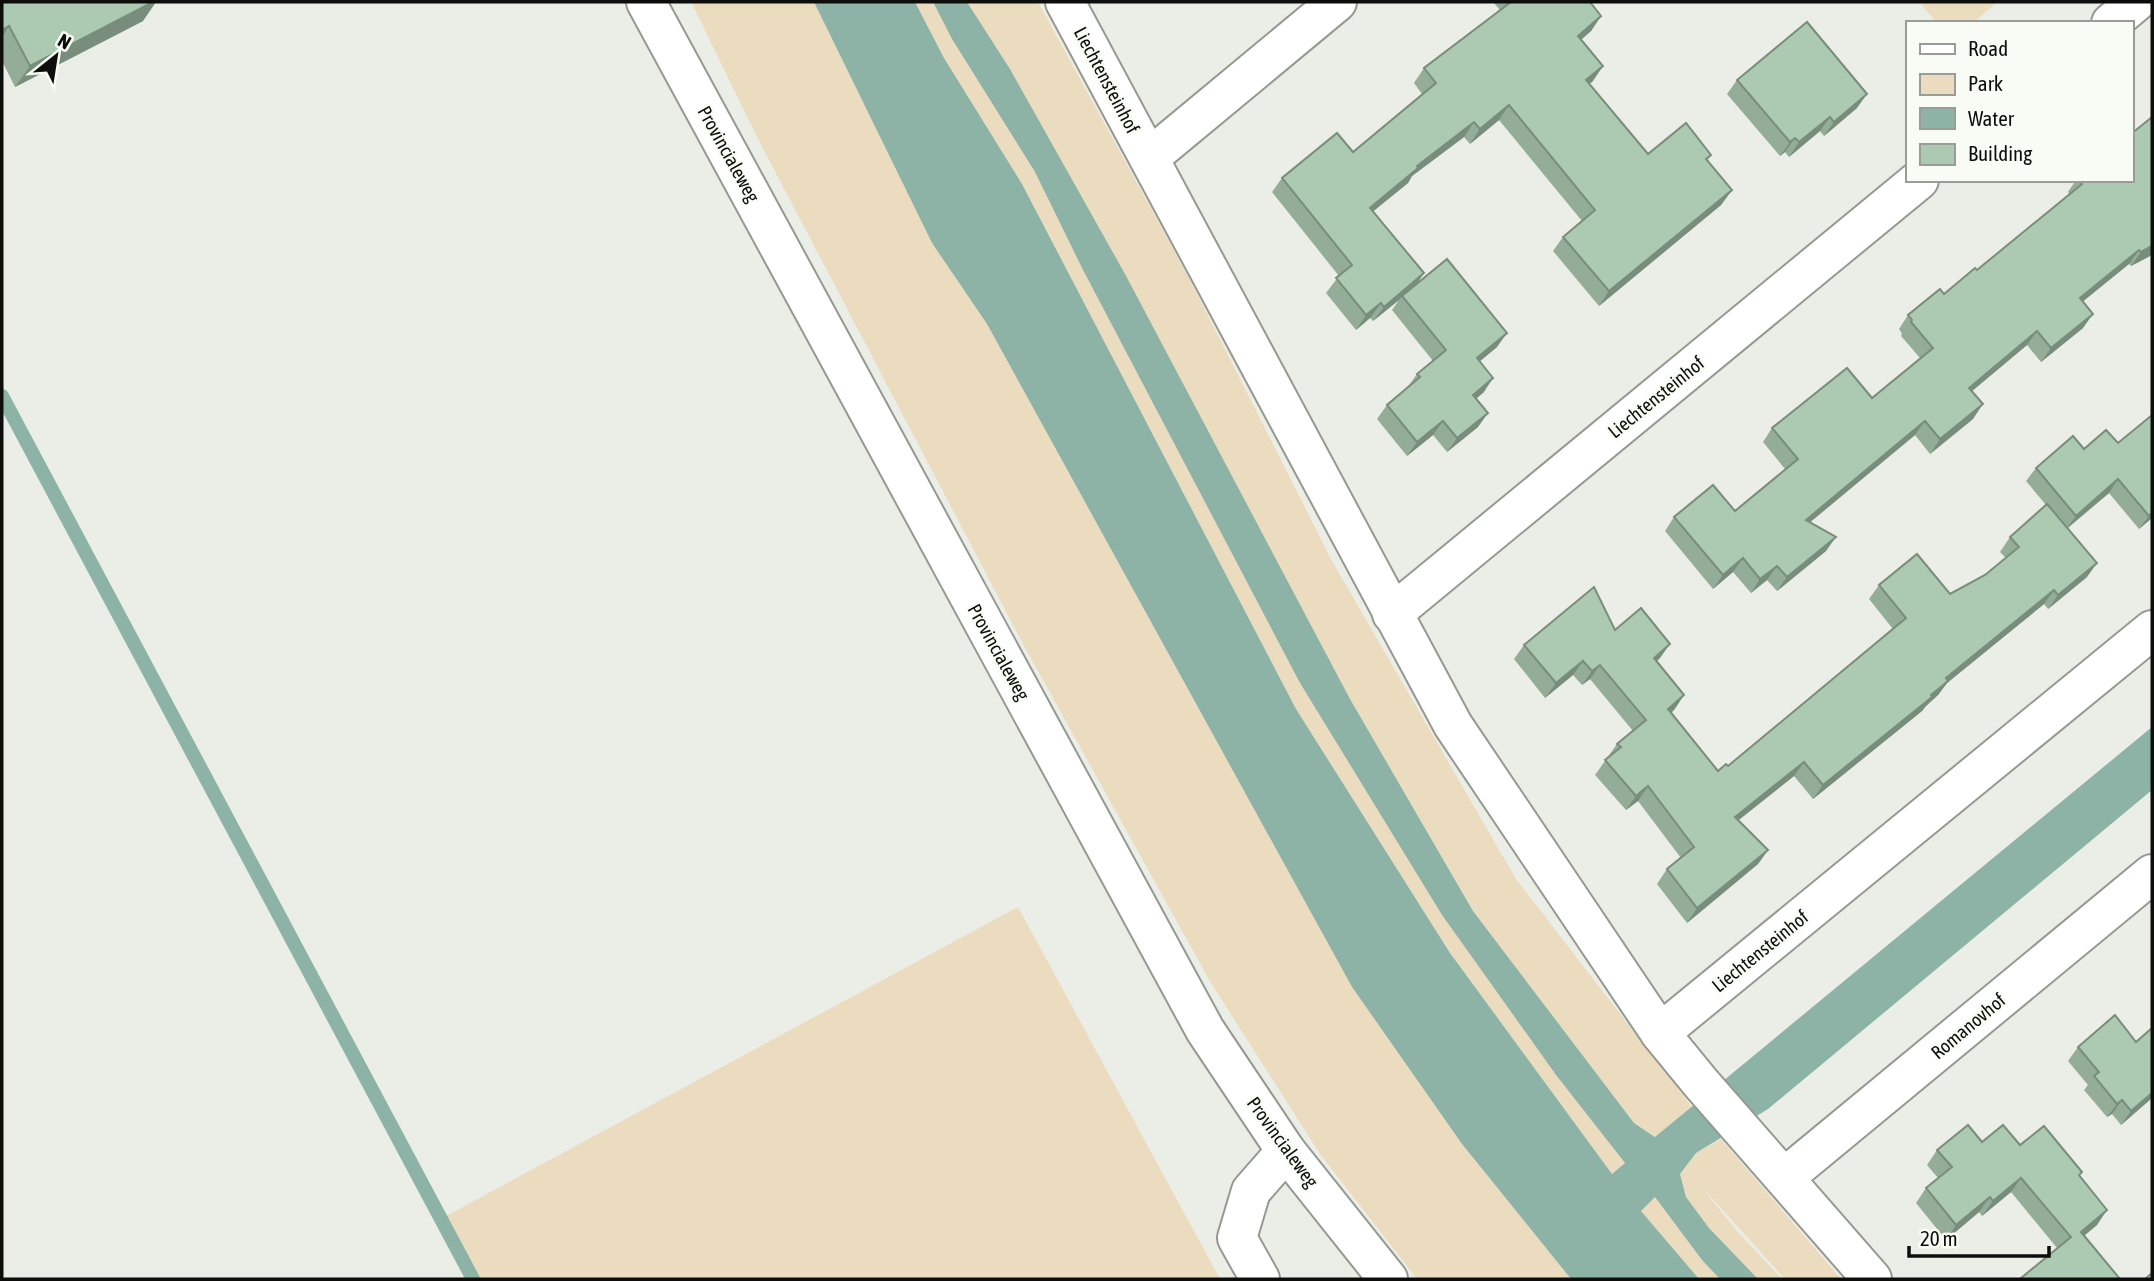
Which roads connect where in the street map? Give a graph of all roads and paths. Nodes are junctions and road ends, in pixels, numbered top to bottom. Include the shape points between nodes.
1 (646, 2) edge
2 (1065, 2) edge
3 (1337, 2) edge
4 (2136, 2) edge
5 (2113, 21) edge
6 (1149, 158) junction
7 (1917, 182) edge
8 (1392, 614) junction
9 (2152, 630) edge
10 (2152, 874) edge
11 (1660, 1033) junction
12 (1286, 1151) junction
13 (1785, 1177) junction
14 (1260, 1279) edge
15 (1388, 1279) edge
16 (1872, 1279) edge

1 - 12 street, Provincialeweg via 1205,1030
2 - 6 street, Liechtensteinhof
3 - 6 street, Liechtensteinhof
4 - 5 street
6 - 8 street, Liechtensteinhof
7 - 8 street, Liechtensteinhof
8 - 11 street, Liechtensteinhof via 1453,725
9 - 11 street, Liechtensteinhof
10 - 13 street, Romanovhof
11 - 13 street, Liechtensteinhof
12 - 14 street via 1251,1191 1237,1238
12 - 15 street, Provincialeweg
13 - 16 street

